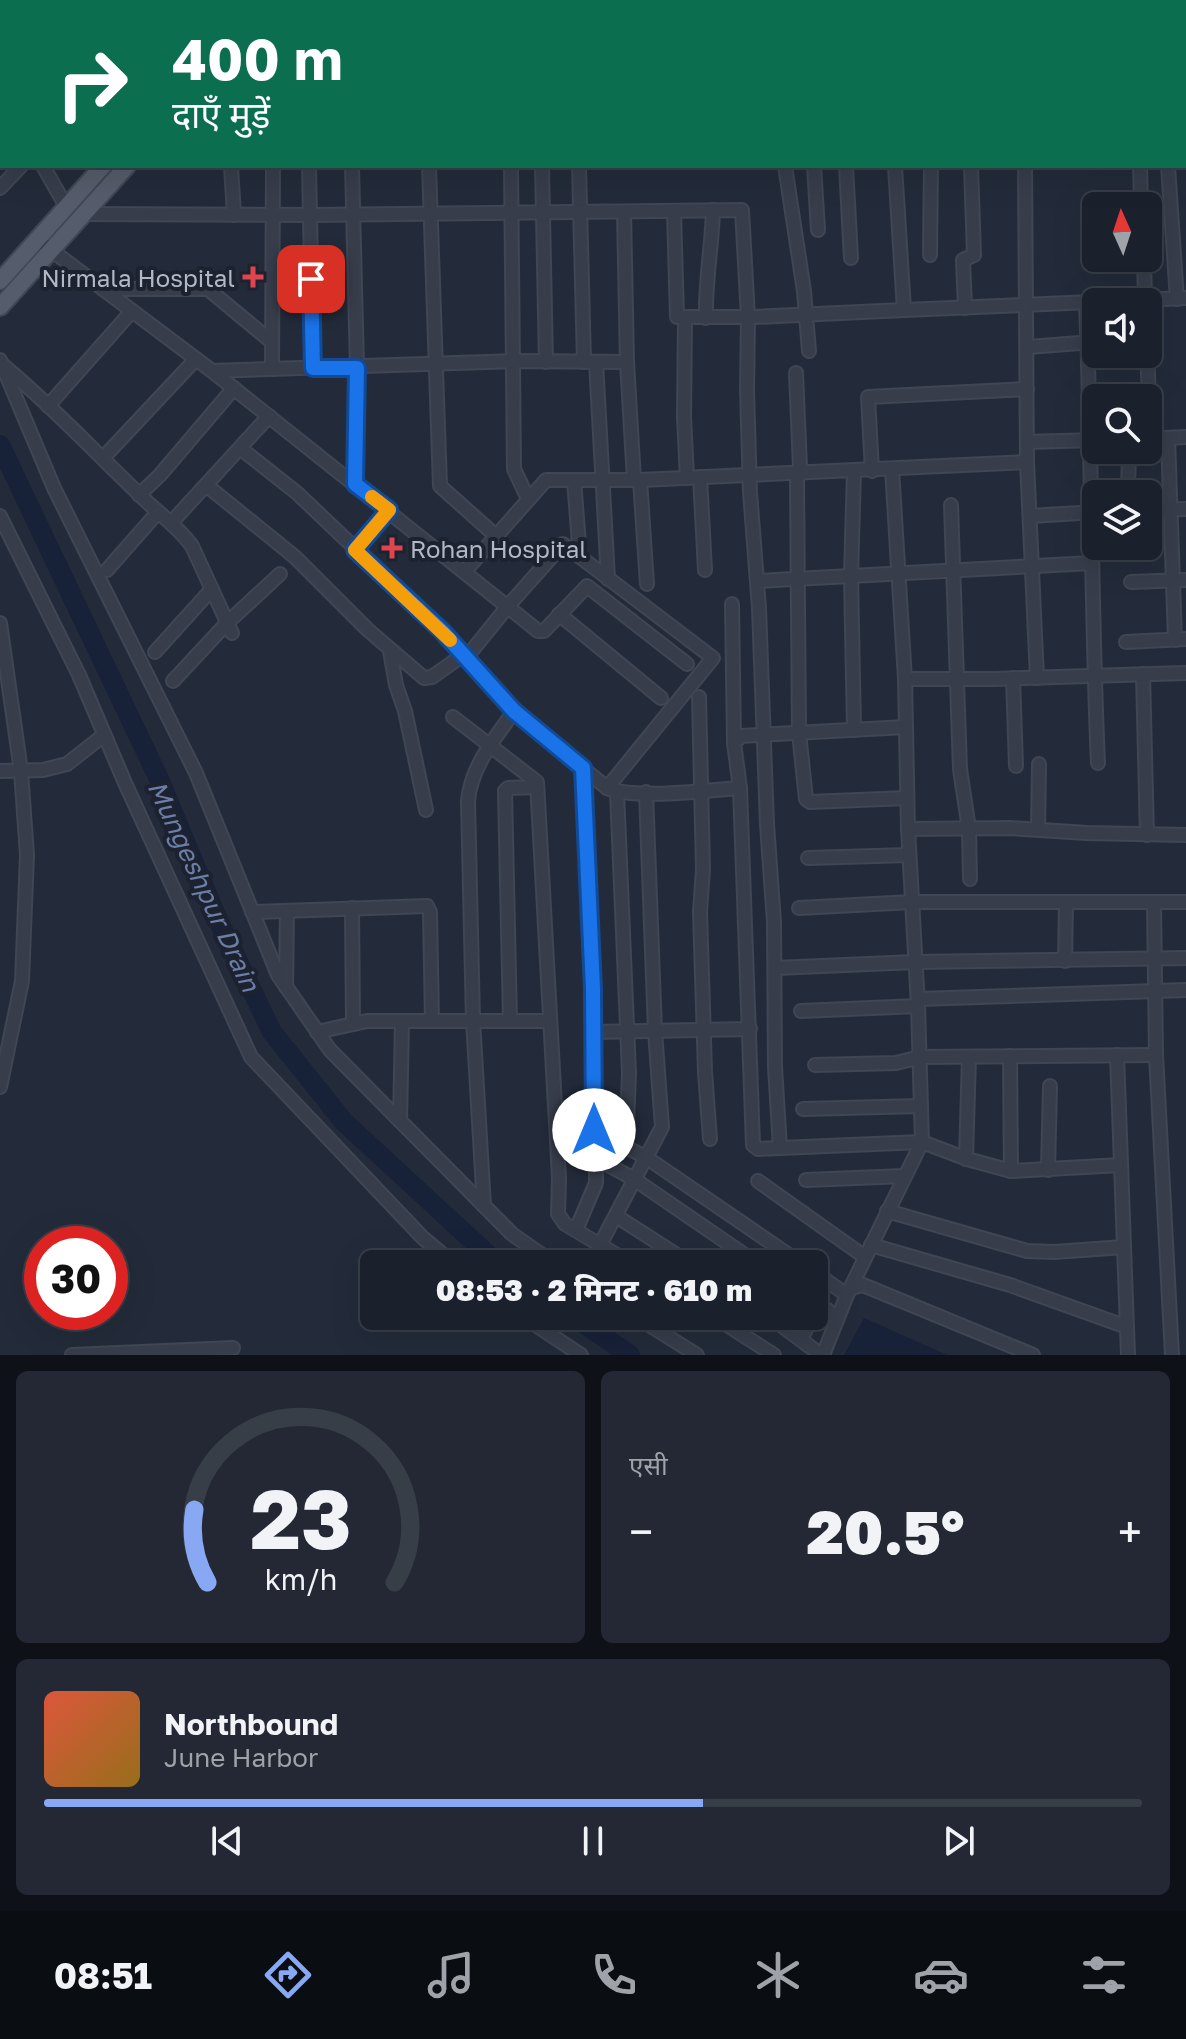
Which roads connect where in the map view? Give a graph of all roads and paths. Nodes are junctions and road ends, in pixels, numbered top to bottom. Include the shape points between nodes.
1 (19, 168) edge
2 (44, 168) edge
3 (101, 168) edge
4 (125, 168) edge
5 (231, 168) edge
6 (273, 168) edge
7 (309, 168) edge
8 (352, 168) edge
9 (429, 168) edge
10 (511, 168) edge
11 (542, 168) edge
12 (579, 168) edge
13 (785, 168) edge
14 (814, 168) edge
15 (846, 168) edge
16 (895, 168) edge
17 (931, 168) edge
18 (971, 168) edge
19 (1025, 168) edge
20 (1140, 168) edge
21 (1168, 168) edge
22 (0, 188) edge
23 (1141, 192) edge
24 (67, 208) junction
25 (713, 210) junction
26 (674, 211) junction
27 (624, 212) junction
28 (513, 213) junction
29 (543, 213) junction
30 (580, 213) junction
31 (86, 214) junction
32 (354, 214) junction
33 (429, 214) junction
34 (234, 215) junction
35 (274, 215) junction
36 (311, 215) junction
37 (818, 230) dead end
38 (45, 246) junction
39 (930, 255) dead end
40 (851, 258) dead end
41 (0, 281) edge
42 (103, 289) junction
43 (1181, 298) edge
44 (1082, 302) edge
45 (1026, 306) junction
46 (0, 307) edge
47 (965, 308) junction
48 (904, 310) junction
49 (132, 311) junction
50 (806, 315) junction
51 (748, 317) junction
52 (685, 318) junction
53 (706, 318) junction
54 (272, 342) junction
55 (1082, 343) edge
56 (1028, 347) junction
57 (809, 351) dead end
58 (196, 359) junction
59 (514, 361) junction
60 (1, 362) edge
61 (546, 362) junction
62 (590, 362) junction
63 (627, 362) junction
64 (435, 365) junction
65 (313, 368) junction
66 (357, 368) junction
67 (272, 369) junction
68 (212, 371) junction
69 (796, 373) dead end
70 (234, 388) junction
71 (1027, 389) junction
72 (48, 406) junction
73 (269, 416) junction
74 (1186, 437) edge
75 (1162, 438) edge
76 (1168, 438) junction
77 (1082, 440) edge
78 (1027, 442) junction
79 (240, 448) junction
80 (103, 458) junction
81 (1027, 462) junction
82 (892, 469) junction
83 (854, 471) junction
84 (872, 471) junction
85 (799, 474) junction
86 (751, 475) junction
87 (694, 478) junction
88 (574, 480) junction
89 (601, 480) junction
90 (637, 480) junction
91 (355, 484) junction
92 (206, 485) junction
93 (139, 495) junction
94 (528, 499) junction
95 (951, 505) dead end
96 (1162, 509) edge
97 (1170, 509) junction
98 (1186, 509) edge
99 (389, 510) junction
100 (158, 512) junction
101 (1082, 513) edge
102 (0, 516) edge
103 (1030, 516) junction
104 (171, 523) junction
105 (496, 536) junction
106 (355, 550) junction
107 (580, 557) junction
108 (1092, 560) edge
109 (1092, 563) junction
110 (1032, 567) junction
111 (107, 570) dead end
112 (705, 570) dead end
113 (465, 571) junction
114 (954, 571) junction
115 (899, 573) junction
116 (280, 574) dead end
117 (851, 576) junction
118 (799, 578) junction
119 (608, 579) junction
120 (1171, 580) junction
121 (1186, 580) edge
122 (757, 581) junction
123 (1131, 582) dead end
124 (647, 584) dead end
125 (212, 589) junction
126 (732, 604) dead end
127 (508, 606) junction
128 (559, 614) junction
129 (0, 623) edge
130 (230, 628) junction
131 (1180, 639) edge
132 (1126, 642) dead end
133 (390, 651) junction
134 (155, 652) dead end
135 (465, 656) junction
136 (687, 664) dead end
137 (1186, 673) edge
138 (1143, 674) junction
139 (1094, 676) junction
140 (1013, 678) junction
141 (1037, 678) junction
142 (905, 679) junction
143 (958, 679) junction
144 (173, 681) dead end
145 (699, 697) dead end
146 (661, 698) dead end
147 (514, 711) junction
148 (453, 717) dead end
149 (906, 727) junction
150 (854, 730) junction
151 (799, 733) junction
152 (104, 735) junction
153 (765, 735) junction
154 (734, 743) junction
155 (491, 745) junction
156 (1098, 763) dead end
157 (1039, 764) dead end
158 (1016, 766) dead end
159 (583, 768) junction
160 (0, 771) edge
161 (21, 771) junction
162 (537, 787) junction
163 (740, 788) junction
164 (612, 790) junction
165 (700, 790) junction
166 (646, 792) junction
167 (907, 798) junction
168 (426, 810) dead end
169 (908, 829) junction
170 (969, 829) junction
171 (1038, 829) junction
172 (1147, 835) junction
173 (1186, 835) edge
174 (909, 855) junction
175 (808, 858) dead end
176 (970, 879) dead end
177 (912, 902) junction
178 (1154, 902) junction
179 (1186, 902) edge
180 (1066, 903) junction
181 (352, 908) junction
182 (799, 908) dead end
183 (287, 911) junction
184 (252, 912) junction
185 (1186, 958) edge
186 (1155, 959) junction
187 (1065, 961) junction
188 (916, 962) junction
189 (775, 968) junction
190 (286, 987) junction
191 (1157, 990) junction
192 (1186, 990) edge
193 (918, 1002) junction
194 (801, 1011) dead end
195 (473, 1020) junction
196 (510, 1020) junction
197 (432, 1021) junction
198 (550, 1021) junction
199 (402, 1022) junction
200 (353, 1024) junction
201 (750, 1029) junction
202 (704, 1030) junction
203 (625, 1031) junction
204 (655, 1031) junction
205 (317, 1032) junction
206 (594, 1032) junction
207 (1117, 1055) junction
208 (1156, 1055) junction
209 (1010, 1056) junction
210 (920, 1057) junction
211 (969, 1057) junction
212 (815, 1065) dead end
213 (1050, 1086) dead end
214 (0, 1087) edge
215 (921, 1106) junction
216 (803, 1109) dead end
217 (400, 1121) junction
218 (594, 1130) junction
219 (710, 1139) dead end
220 (922, 1142) junction
221 (618, 1144) junction
222 (780, 1148) junction
223 (647, 1158) junction
224 (596, 1159) junction
225 (966, 1159) junction
226 (1121, 1165) junction
227 (1048, 1170) junction
228 (1011, 1171) junction
229 (905, 1176) junction
230 (634, 1179) junction
231 (806, 1180) dead end
232 (758, 1181) dead end
233 (484, 1206) junction
234 (887, 1211) junction
235 (616, 1216) junction
236 (576, 1230) junction
237 (601, 1244) junction
238 (1124, 1247) junction
239 (437, 1250) edge
240 (535, 1250) edge
241 (598, 1250) edge
242 (610, 1250) edge
243 (669, 1250) edge
244 (738, 1250) edge
245 (782, 1250) edge
246 (868, 1251) junction
247 (828, 1280) edge
248 (849, 1291) junction
249 (828, 1314) edge
250 (837, 1318) junction
251 (1127, 1327) junction
252 (543, 1330) edge
253 (657, 1330) edge
254 (735, 1330) edge
255 (788, 1330) edge
256 (805, 1330) edge
257 (801, 1339) junction
258 (233, 1348) dead end
259 (72, 1355) edge
260 (581, 1355) edge
261 (697, 1355) edge
262 (774, 1355) edge
263 (822, 1355) edge
264 (1033, 1355) edge
265 (1128, 1355) edge
266 (1172, 1355) edge

1 - 22 street
2 - 24 street
3 - 24 main road
4 - 31 main road
5 - 34 street
6 - 35 street
7 - 36 street
8 - 32 street
9 - 33 street
10 - 28 street
11 - 29 street
12 - 30 street
13 - 50 street
14 - 37 street
15 - 40 street
16 - 48 street
17 - 39 street
18 - 47 street via 974,255 963,260
19 - 45 street
20 - 23 street
21 - 43 street
24 - 38 main road
25 - 26 street
25 - 51 street via 743,212
25 - 53 street
26 - 27 street
26 - 52 street via 676,315
27 - 30 street
27 - 63 street
28 - 29 street
28 - 33 street
28 - 59 street
29 - 30 street
29 - 61 street
30 - 62 street
31 - 34 street
31 - 38 main road
32 - 33 street
32 - 36 street
32 - 66 street
33 - 64 street
34 - 35 street
35 - 36 street
35 - 54 street
36 - 65 street
38 - 41 main road
38 - 42 street
38 - 46 main road
42 - 49 street
42 - 54 street via 208,289
44 - 45 street
45 - 47 street
45 - 56 street
47 - 48 street
48 - 50 street
49 - 58 street
49 - 72 street
50 - 51 street
50 - 57 street
51 - 53 street
51 - 86 street
52 - 53 street
52 - 87 street via 684,417
54 - 67 street
55 - 56 street
56 - 71 street
58 - 68 street
58 - 80 street
59 - 61 street
59 - 64 street
59 - 94 street via 514,469
60 - 72 street
60 - 184 street via 54,488 196,773
61 - 62 street
62 - 63 street
62 - 89 street
63 - 90 street
64 - 66 street
64 - 105 street via 440,486
65 - 66 street
65 - 67 street
66 - 91 street
67 - 68 street
68 - 70 street
69 - 85 street
70 - 73 street
70 - 93 street
71 - 78 street
71 - 84 street via 868,397
72 - 80 street
73 - 79 street
73 - 91 street
74 - 76 street
75 - 76 street
76 - 97 street
77 - 78 street
78 - 81 street
79 - 92 street
79 - 106 street via 297,493
80 - 93 street
81 - 82 street
81 - 103 street
82 - 84 street
82 - 115 street
83 - 84 street
83 - 85 street
83 - 117 street
85 - 86 street
85 - 118 street
86 - 87 street
86 - 122 street
87 - 90 street
87 - 112 street
88 - 89 street
88 - 94 street via 543,481
88 - 107 street
89 - 90 street
89 - 119 street
90 - 124 street
91 - 99 street
92 - 104 street
92 - 133 street via 295,557
93 - 100 street
94 - 105 street
95 - 114 street
96 - 97 street
97 - 98 street
97 - 120 street
99 - 106 street
99 - 113 street
100 - 104 street
100 - 111 street
101 - 103 street
102 - 152 street
103 - 110 street
104 - 125 street via 192,546
105 - 113 street
106 - 135 street
107 - 119 street
107 - 127 street via 563,544
108 - 109 street
109 - 110 street
109 - 139 street
110 - 114 street
110 - 141 street
113 - 127 street
114 - 115 street
114 - 143 street
115 - 117 street
115 - 142 street
116 - 130 street
117 - 118 street
117 - 150 street
118 - 122 street
118 - 151 street
119 - 164 street via 713,658
120 - 121 street
120 - 123 street
120 - 131 street
122 - 153 street
125 - 130 street
125 - 134 street
126 - 154 street
127 - 128 street via 541,632
127 - 135 street
128 - 136 street via 589,586
128 - 146 street
129 - 161 street
130 - 144 street
131 - 132 street
133 - 135 street via 424,678
133 - 168 street
135 - 147 street
137 - 138 street
138 - 139 street
138 - 172 street
139 - 141 street
139 - 156 street
140 - 141 street
140 - 143 street
140 - 158 street
142 - 143 street
142 - 149 street
143 - 170 street via 960,769
145 - 165 street
147 - 155 street
147 - 159 street
148 - 155 street
149 - 150 street
149 - 167 street
150 - 151 street
151 - 153 street
151 - 167 street via 807,802
152 - 161 street via 67,764
152 - 239 street via 251,1057
153 - 154 street via 741,736
153 - 189 street
154 - 163 street
155 - 162 street
155 - 195 street via 472,776 468,801
157 - 171 street
159 - 164 street
159 - 206 street
160 - 161 street
161 - 214 street via 27,855 22,981
162 - 196 street via 505,791
162 - 198 street
163 - 165 street
163 - 201 street
164 - 166 street
164 - 203 street
165 - 166 street
165 - 202 street
166 - 204 street
167 - 169 street
169 - 170 street
169 - 174 street
170 - 171 street
170 - 176 street
171 - 172 street
172 - 173 street
174 - 175 street
174 - 177 street
177 - 180 street
177 - 182 street
177 - 188 street
178 - 179 street
178 - 180 street
178 - 186 street
180 - 187 street
181 - 183 street
181 - 197 street via 429,908
181 - 200 street
183 - 184 street
183 - 190 street
184 - 190 street
185 - 186 street
186 - 187 street
186 - 191 street
187 - 188 street
188 - 189 street
188 - 193 street
189 - 222 street
190 - 205 street
191 - 192 street
191 - 193 street
191 - 208 street
193 - 194 street
193 - 210 street
195 - 196 street
195 - 197 street
195 - 233 street
196 - 198 street
197 - 199 street
198 - 236 street via 558,1214
199 - 200 street
199 - 217 street
200 - 205 street
201 - 202 street
201 - 222 street via 753,1145
202 - 204 street
202 - 219 street
203 - 204 street
203 - 206 street
203 - 221 street via 627,1125
204 - 223 street via 662,1127
205 - 217 street
206 - 218 street
207 - 208 street
207 - 209 street
207 - 226 street
208 - 266 street
209 - 211 street
209 - 228 street
210 - 211 street
210 - 212 street via 896,1063
210 - 215 street
211 - 225 street
213 - 227 street
215 - 216 street
215 - 220 street
217 - 233 street
218 - 221 street
218 - 224 street via 589,1152
220 - 222 street
220 - 225 street
220 - 229 street
221 - 223 street
223 - 230 street
223 - 245 street
224 - 230 street
224 - 236 street via 596,1183
225 - 228 street
226 - 227 street
226 - 238 street
227 - 228 street
229 - 231 street
229 - 234 street
230 - 235 street
230 - 244 street
232 - 246 street
233 - 240 street
234 - 238 street via 1027,1251
234 - 246 street
235 - 237 street
235 - 243 street
236 - 237 street
237 - 241 street
237 - 242 street
238 - 251 street
246 - 248 street
246 - 251 street via 1010,1285
247 - 248 street
248 - 250 street
248 - 264 street via 863,1285
249 - 250 street
250 - 263 street
251 - 265 street
252 - 260 street
253 - 261 street
254 - 262 street
255 - 257 street
256 - 257 street
257 - 263 street
258 - 259 street

